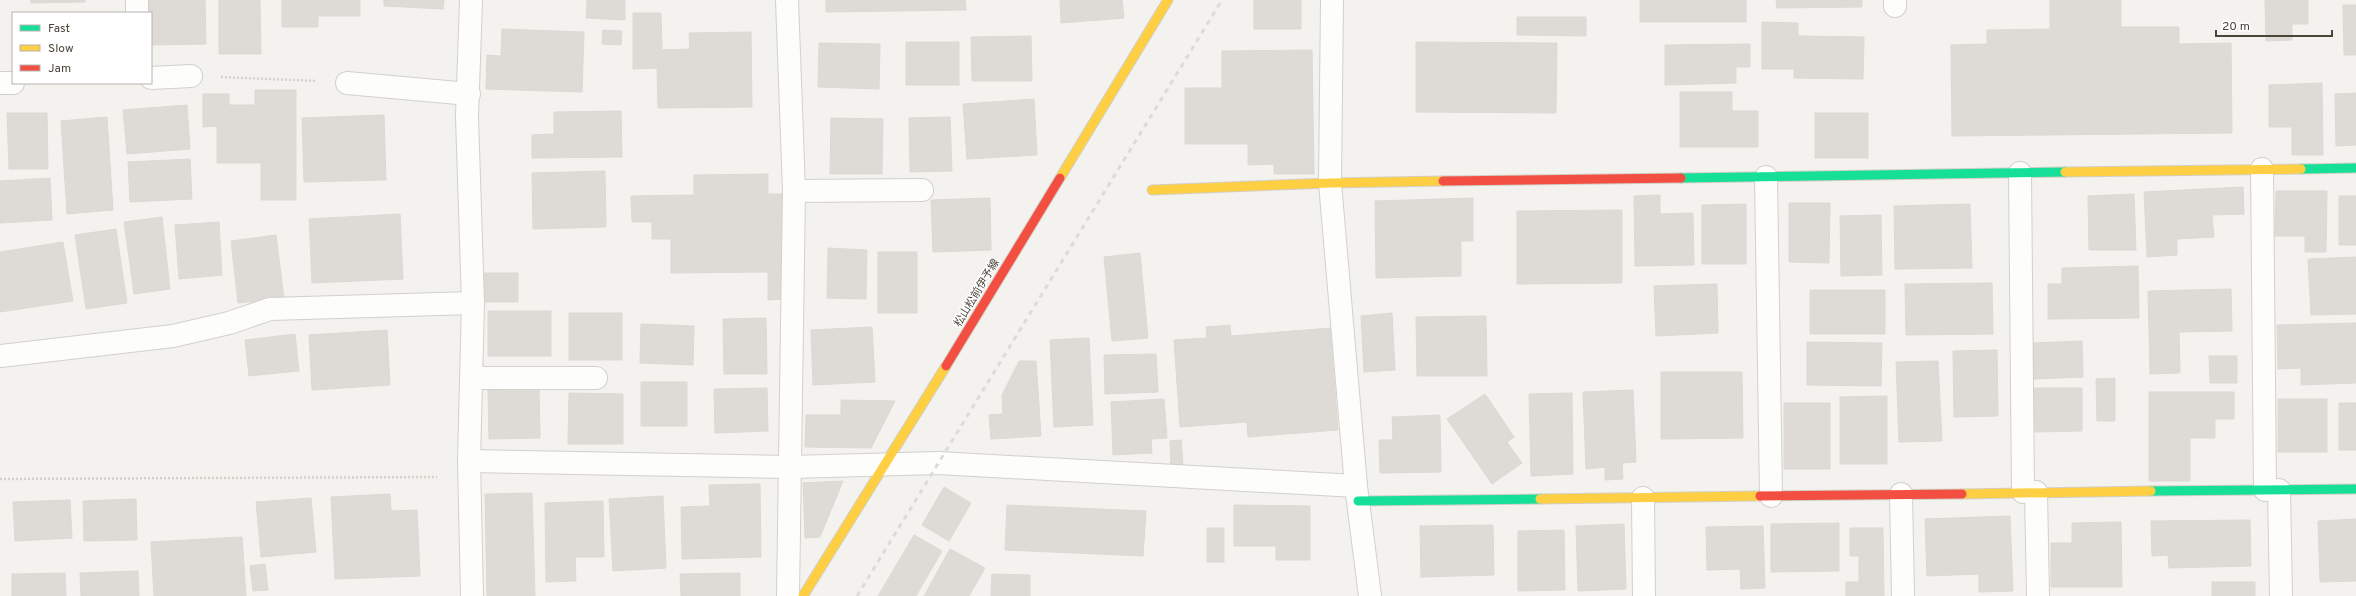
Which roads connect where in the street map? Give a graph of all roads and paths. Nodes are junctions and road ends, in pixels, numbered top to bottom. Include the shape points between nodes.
1 (137, 0) edge
2 (471, 0) edge
3 (787, 0) edge
4 (1168, 0) edge
5 (1332, 0) edge
6 (137, 12) edge
7 (191, 76) joint
8 (152, 78) edge
9 (0, 83) edge
10 (12, 83) edge
11 (347, 83) joint
12 (469, 94) junction
13 (2356, 168) edge
14 (2262, 169) junction
15 (2020, 173) junction
16 (1766, 177) junction
17 (1330, 184) junction
18 (922, 190) dead end
19 (1152, 190) dead end
20 (794, 191) junction
21 (473, 303) junction
22 (0, 356) edge
23 (471, 378) junction
24 (596, 378) dead end
25 (887, 464) junction
26 (790, 467) junction
27 (469, 469) junction
28 (0, 479) edge
29 (2356, 489) edge
30 (2272, 490) junction
31 (2029, 492) junction
32 (1357, 494) junction
33 (1901, 494) junction
34 (1771, 496) junction
35 (1643, 498) junction
36 (472, 596) edge
37 (788, 596) edge
38 (803, 596) edge
39 (1370, 596) edge
40 (1644, 596) edge
41 (1904, 596) edge
42 (2038, 596) edge
43 (2280, 596) edge

1 - 6 street
2 - 12 street
3 - 20 street
4 - 25 street, 松山松前伊予線
5 - 17 street
7 - 8 street
7 - 11 path
9 - 10 street
11 - 12 street
12 - 21 street via 467,117
13 - 14 street
14 - 15 street
14 - 30 street
15 - 16 street
15 - 31 street
16 - 17 street
16 - 34 street
17 - 19 street
17 - 32 street
18 - 20 street
20 - 26 street
21 - 22 street via 270,309 230,324 173,336
21 - 23 street
23 - 24 street
23 - 27 street
25 - 26 street
25 - 32 street via 938,464
25 - 38 street, 松山松前伊予線
26 - 27 street
26 - 37 street
27 - 28 path
27 - 36 street
29 - 30 street
30 - 31 street
30 - 43 street
31 - 33 street
31 - 42 street
32 - 35 street
32 - 39 street
33 - 34 street
33 - 41 street
34 - 35 street
35 - 40 street

